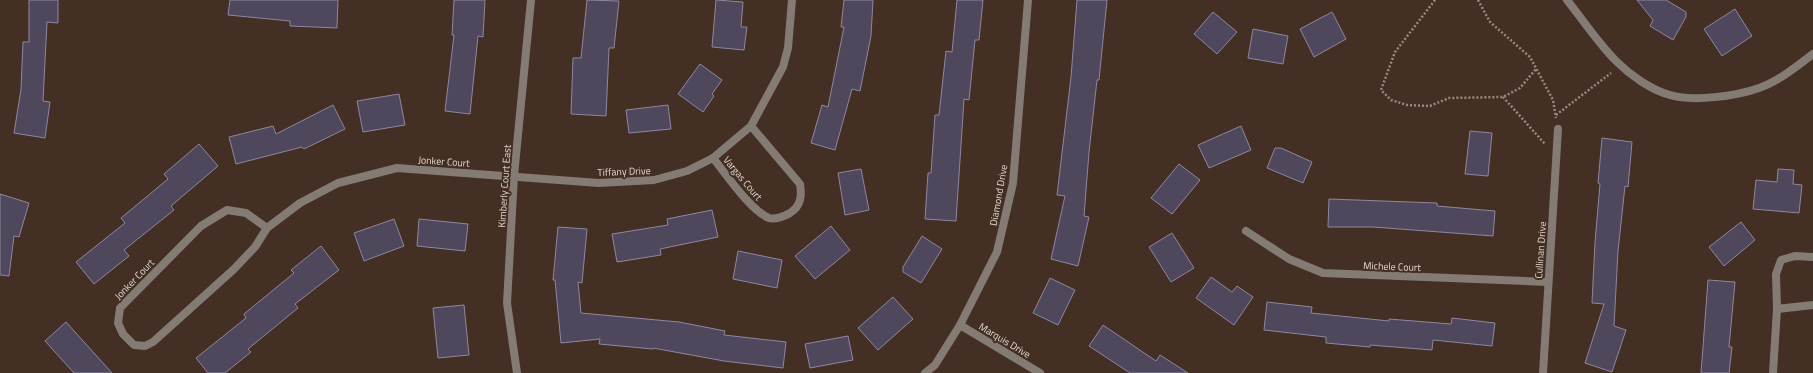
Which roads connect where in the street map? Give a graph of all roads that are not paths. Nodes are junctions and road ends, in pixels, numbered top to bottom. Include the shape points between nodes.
1 (531, 0) edge
2 (792, 0) edge
3 (1028, 0) edge
4 (1567, 0) edge
5 (1813, 54) edge
6 (751, 126) junction
7 (1558, 129) road end
8 (713, 158) junction
9 (514, 176) junction
10 (267, 228) junction
11 (1246, 230) dead end
12 (1813, 257) edge
13 (1548, 282) junction
14 (1813, 305) edge
15 (1777, 309) junction
16 (960, 325) junction
17 (517, 373) edge
18 (925, 373) edge
19 (1040, 373) edge
20 (1543, 373) edge
21 (1773, 373) edge

1 - 9 street, Kimberly Court East
2 - 6 street, Tiffany Drive via 788,48 783,67
3 - 16 street, Diamond Drive via 1013,183 997,252
4 - 5 street via 1621,65 1642,82 1670,95 1703,98 1733,95 1760,88
6 - 8 street, Tiffany Drive
6 - 8 street, Vargas Court via 800,184 802,195 796,209 784,216 771,218 757,210
7 - 13 street, Cullinan Drive
8 - 9 street, Tiffany Drive via 687,171 654,180 599,183
9 - 10 street, Jonker Court via 397,168 338,184 300,203
9 - 17 street, Kimberly Court East via 507,303
10 - 10 street, Jonker Court via 255,247 233,270 153,342 145,346 134,345 123,334 118,322 120,308 201,226 227,210 246,213
11 - 13 street, Michele Court via 1289,259 1323,273
12 - 15 street via 1795,256 1781,260 1776,274
13 - 20 street, Cullinan Drive
14 - 15 street
15 - 21 street
16 - 18 street, Diamond Drive via 935,365
16 - 19 street, Marquis Drive

